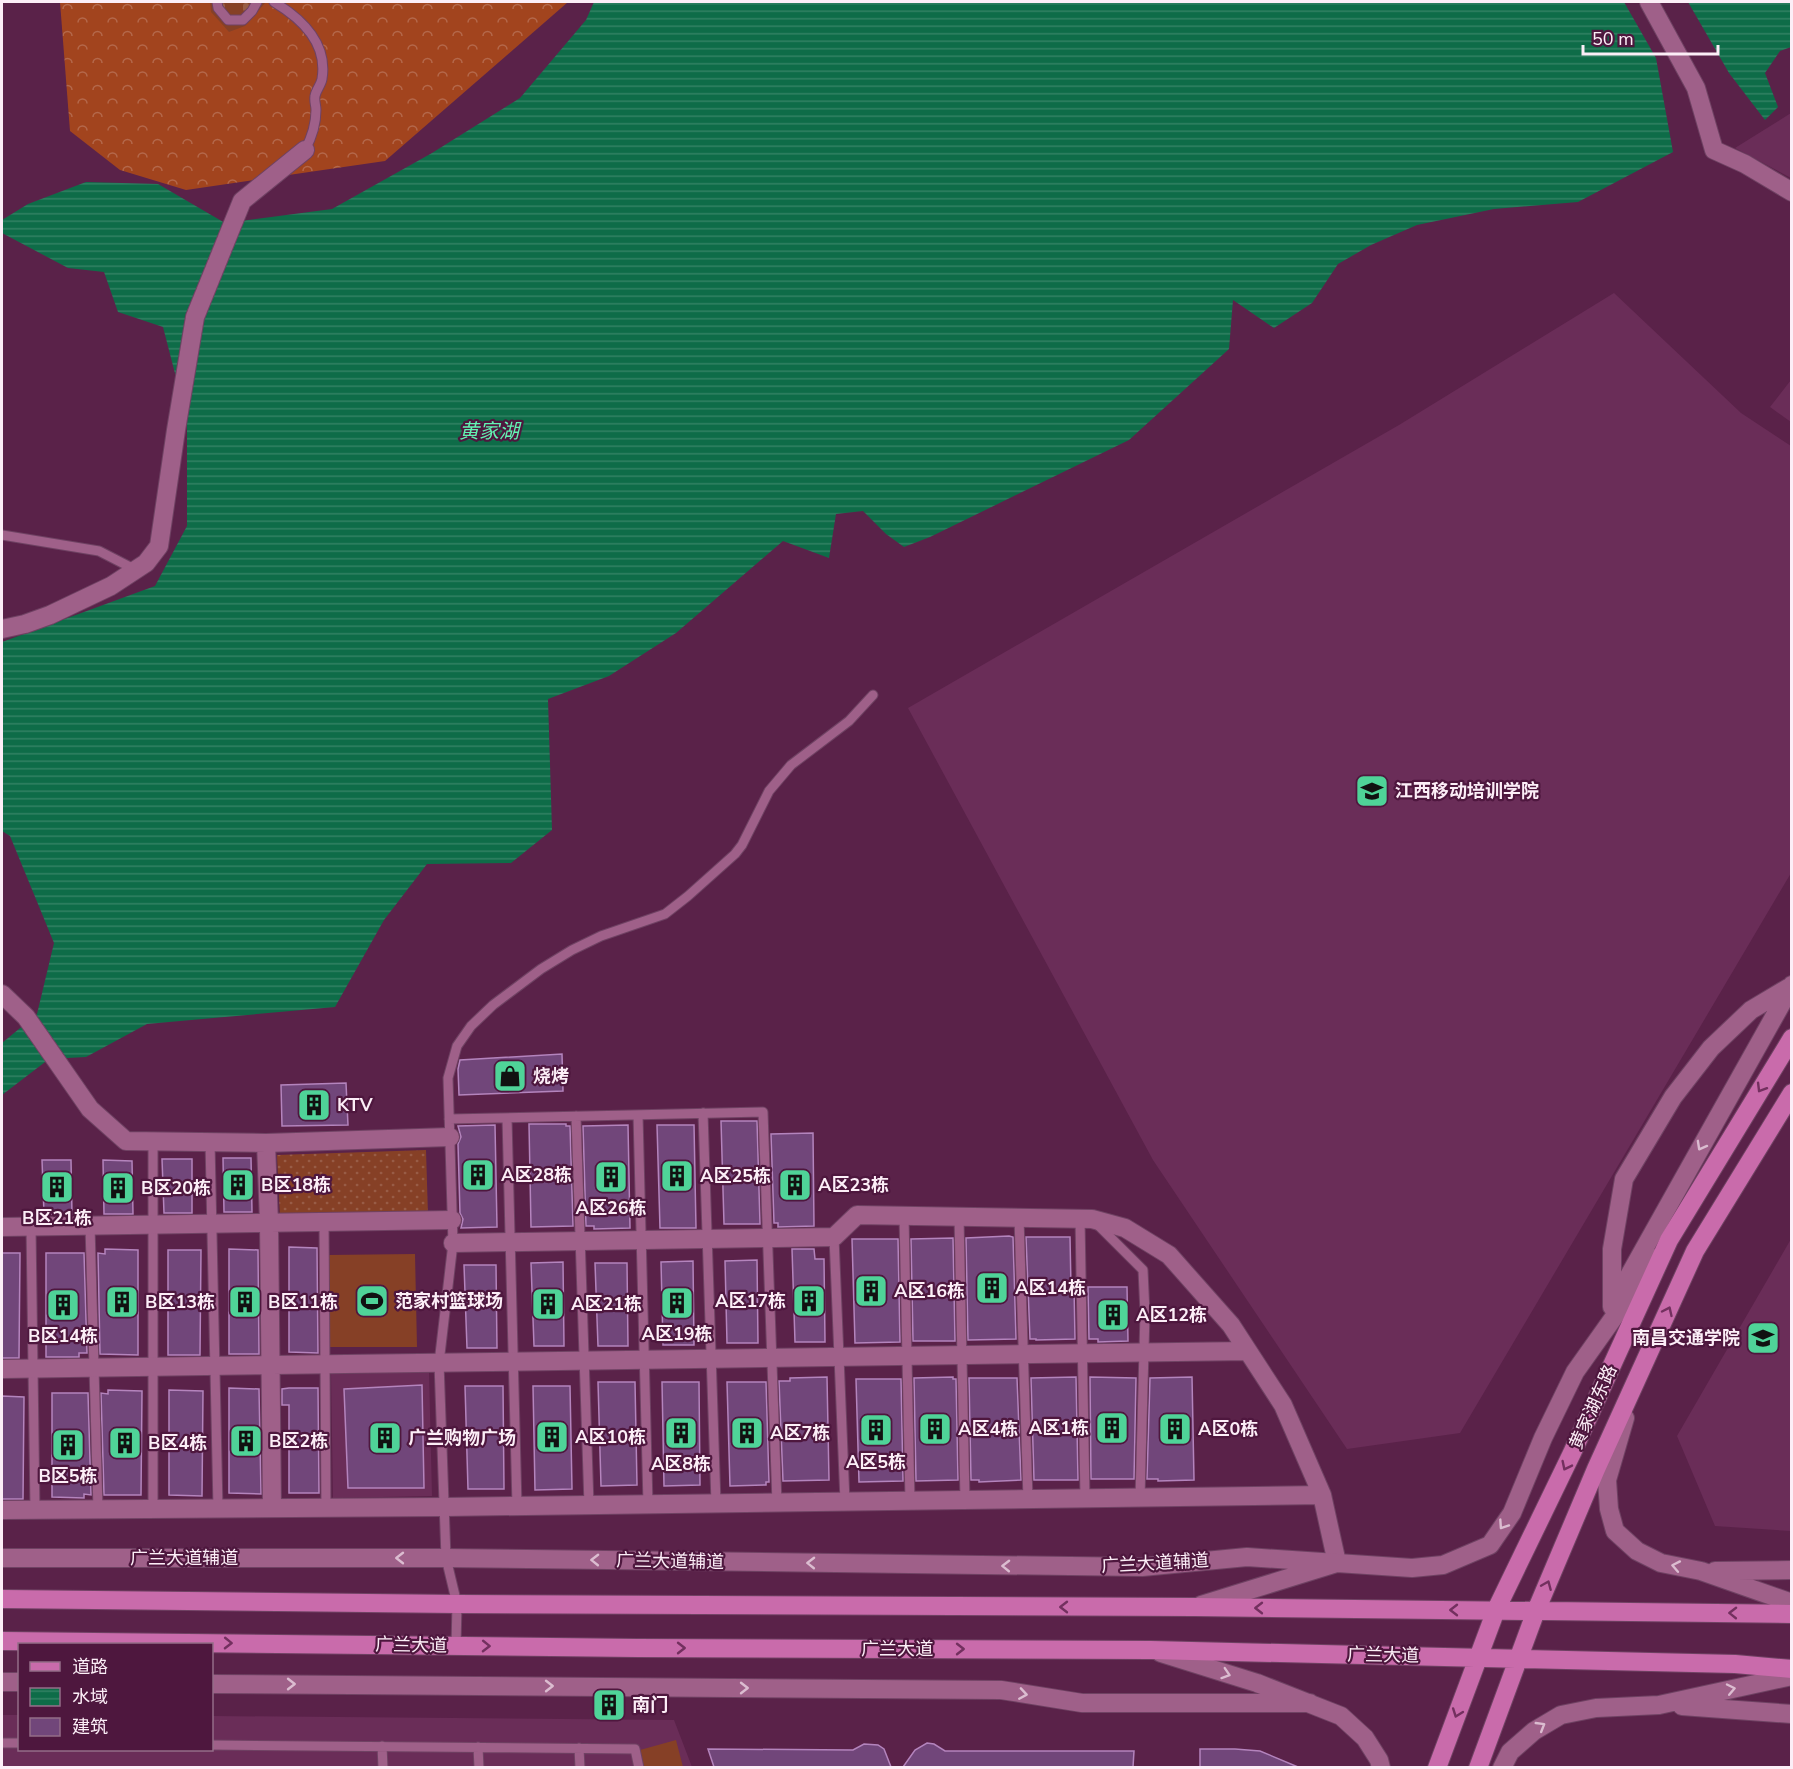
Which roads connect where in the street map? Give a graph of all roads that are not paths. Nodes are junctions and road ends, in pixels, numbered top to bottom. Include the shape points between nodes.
1 (217, 2) edge
2 (257, 2) edge
3 (274, 2) edge
4 (1649, 2) edge
5 (304, 150) joint
6 (1791, 192) edge
7 (2, 536) edge
8 (135, 570) junction
9 (2, 629) edge
10 (873, 695) dead end
11 (1791, 986) edge
12 (2, 994) edge
13 (1791, 1038) edge
14 (1791, 1093) edge
15 (703, 1113) junction
16 (638, 1115) junction
17 (576, 1116) junction
18 (507, 1118) junction
19 (450, 1128) junction
20 (153, 1142) junction
21 (210, 1142) junction
22 (266, 1143) junction
23 (904, 1216) junction
24 (959, 1217) junction
25 (1019, 1218) junction
26 (1086, 1219) junction
27 (452, 1220) junction
28 (324, 1222) junction
29 (269, 1223) junction
30 (211, 1224) junction
31 (152, 1225) junction
32 (90, 1226) junction
33 (2, 1227) edge
34 (31, 1227) junction
35 (768, 1238) junction
36 (834, 1238) junction
37 (707, 1239) junction
38 (1669, 1239) junction
39 (641, 1240) junction
40 (580, 1241) junction
41 (511, 1242) junction
42 (453, 1243) junction
43 (1612, 1306) junction
44 (1248, 1351) junction
45 (1144, 1353) junction
46 (1082, 1354) junction
47 (1023, 1355) junction
48 (908, 1356) junction
49 (962, 1356) junction
50 (772, 1358) junction
51 (839, 1358) junction
52 (711, 1359) junction
53 (644, 1360) junction
54 (584, 1361) junction
55 (514, 1362) junction
56 (439, 1364) junction
57 (325, 1365) junction
58 (214, 1366) junction
59 (271, 1366) junction
60 (153, 1367) junction
61 (33, 1368) junction
62 (93, 1368) junction
63 (2, 1369) edge
64 (1575, 1372) junction
65 (1637, 1378) junction
66 (1322, 1495) junction
67 (1085, 1498) junction
68 (1140, 1498) junction
69 (1028, 1499) junction
70 (965, 1500) junction
71 (910, 1501) junction
72 (845, 1502) junction
73 (716, 1503) junction
74 (777, 1503) junction
75 (648, 1504) junction
76 (589, 1505) junction
77 (518, 1506) junction
78 (444, 1507) junction
79 (218, 1508) junction
80 (272, 1508) junction
81 (326, 1508) junction
82 (98, 1509) junction
83 (153, 1509) junction
84 (2, 1510) edge
85 (35, 1510) junction
86 (2, 1558) edge
87 (446, 1558) junction
88 (1337, 1563) junction
89 (1791, 1570) edge
90 (1701, 1571) junction
91 (2, 1599) edge
92 (1791, 1603) edge
93 (457, 1604) junction
94 (1194, 1607) junction
95 (1496, 1610) junction
96 (1536, 1611) junction
97 (1791, 1614) edge
98 (2, 1641) edge
99 (184, 1643) edge
100 (213, 1643) edge
101 (456, 1646) junction
102 (1150, 1650) junction
103 (1478, 1658) junction
104 (1517, 1659) junction
105 (1791, 1669) edge
106 (1791, 1676) edge
107 (2, 1682) edge
108 (18, 1682) edge
109 (213, 1684) edge
110 (1310, 1703) junction
111 (1659, 1705) junction
112 (1791, 1714) edge
113 (2, 1743) edge
114 (18, 1743) edge
115 (213, 1745) edge
116 (382, 1746) junction
117 (478, 1747) junction
118 (579, 1748) junction
119 (383, 1767) edge
120 (479, 1767) edge
121 (580, 1767) edge
122 (639, 1767) edge
123 (1381, 1767) edge
124 (1437, 1767) edge
125 (1478, 1767) edge
126 (1502, 1767) edge

1 - 2 lane via 228,20 243,20
3 - 5 lane via 315,37 322,56 322,80 314,98 315,122
4 - 6 street via 1696,88 1714,150
5 - 8 street via 242,201 195,317 159,546
7 - 8 lane via 99,551
8 - 9 street via 50,615
10 - 19 lane via 849,720 791,765 769,791 742,846 688,896 665,914 572,950 471,1026 457,1046 448,1078
11 -> 43 street
11 - 43 street via 1751,1010 1712,1048 1673,1097 1624,1179 1612,1249
12 - 20 street via 26,1017 90,1109 126,1141
13 -> 38 main road, 黄家湖东路
65 -> 14 main road, 黄家湖东路 via 1695,1251
15 - 16 lane
15 - 35 lane via 763,1112
15 - 37 lane
16 - 17 lane
16 - 39 lane
17 - 18 lane
17 - 40 lane
18 - 19 lane
18 - 41 lane
19 - 22 street
19 - 27 lane
20 - 21 street
20 - 31 lane
21 - 22 street
21 - 30 lane
22 - 29 street
23 - 24 street
23 - 36 street via 857,1215
23 - 48 lane
24 - 25 street
24 - 49 lane
25 - 26 street
25 - 47 lane
26 - 44 street via 1125,1228 1168,1255
26 - 45 lane via 1143,1270
26 - 46 lane
27 - 28 street
27 - 42 lane
28 - 29 street
28 - 57 lane
29 - 30 street
29 - 59 street
30 - 31 street
30 - 58 lane
31 - 32 street
31 - 60 lane
32 - 34 street
32 - 62 lane
33 - 34 street
34 - 61 lane
35 - 36 street
35 - 37 street
35 - 50 lane
36 - 51 lane
37 - 39 street
37 - 52 lane
38 - 64 street
38 -> 95 main road, 黄家湖东路
39 - 40 street
39 - 53 lane
40 - 41 street
40 - 54 lane
41 - 42 street
41 - 55 lane
42 - 56 lane
43 - 64 street
44 - 45 street
44 - 66 street via 1283,1405
45 - 46 street
45 - 68 lane
46 - 47 street
46 - 67 lane
47 - 49 street
47 - 69 lane
48 - 49 street
48 - 51 street
48 - 71 lane
49 - 70 lane
50 - 51 street
50 - 52 street
50 - 74 lane
51 - 72 lane
52 - 53 street
52 - 73 lane
53 - 54 street
53 - 75 lane
54 - 55 street
54 - 76 lane
55 - 56 street
55 - 77 lane
56 - 57 street
56 - 78 lane
57 - 59 street
57 - 81 lane
58 - 59 street
58 - 60 street
58 - 79 lane
59 - 80 street
60 - 62 street
60 - 83 lane
61 - 62 street
61 - 63 street
61 - 85 lane
62 - 82 lane
64 -> 88 street, 广兰大道辅道 via 1512,1512 1490,1545 1443,1565 1412,1568
90 -> 65 street via 1661,1563 1637,1551 1615,1531 1607,1480
96 -> 65 main road, 黄家湖东路
66 - 68 street
66 - 88 street
67 - 68 street
67 - 69 street
69 - 70 street
70 - 71 street
71 - 72 street
72 - 74 street
73 - 74 street
73 - 75 street
75 - 76 street
76 - 77 street
77 - 78 street
78 - 81 street
78 - 87 lane
79 - 80 street
79 - 83 street
80 - 81 street
82 - 83 street
82 - 85 street
84 - 85 street
87 -> 86 street, 广兰大道辅道
88 -> 87 street, 广兰大道辅道 via 1247,1557 1142,1567
87 - 93 lane
88 - 94 street
89 - 90 street
90 - 92 street
91 - 93 main road
94 -> 93 main road
93 - 101 lane
95 -> 94 main road
95 - 96 main road
95 - 103 main road, 黄家湖东路
97 -> 96 main road
96 - 104 main road, 黄家湖东路
98 -> 99 main road, 广兰大道
100 -> 101 main road, 广兰大道
101 -> 102 main road, 广兰大道
102 - 103 main road, 广兰大道
102 -> 110 street
103 - 104 main road, 广兰大道
103 -> 124 main road, 黄家湖东路
104 - 105 main road, 广兰大道
104 - 125 main road, 黄家湖东路
111 -> 106 street
107 - 108 street
109 -> 110 street via 1001,1690 1082,1703
110 - 123 street via 1341,1716 1365,1738
111 - 112 street
126 -> 111 street via 1510,1752 1561,1714
113 - 114 lane
115 - 116 lane
116 - 117 lane
116 - 119 lane
117 - 118 lane
117 - 120 lane
118 - 121 lane
118 - 122 lane via 635,1749

